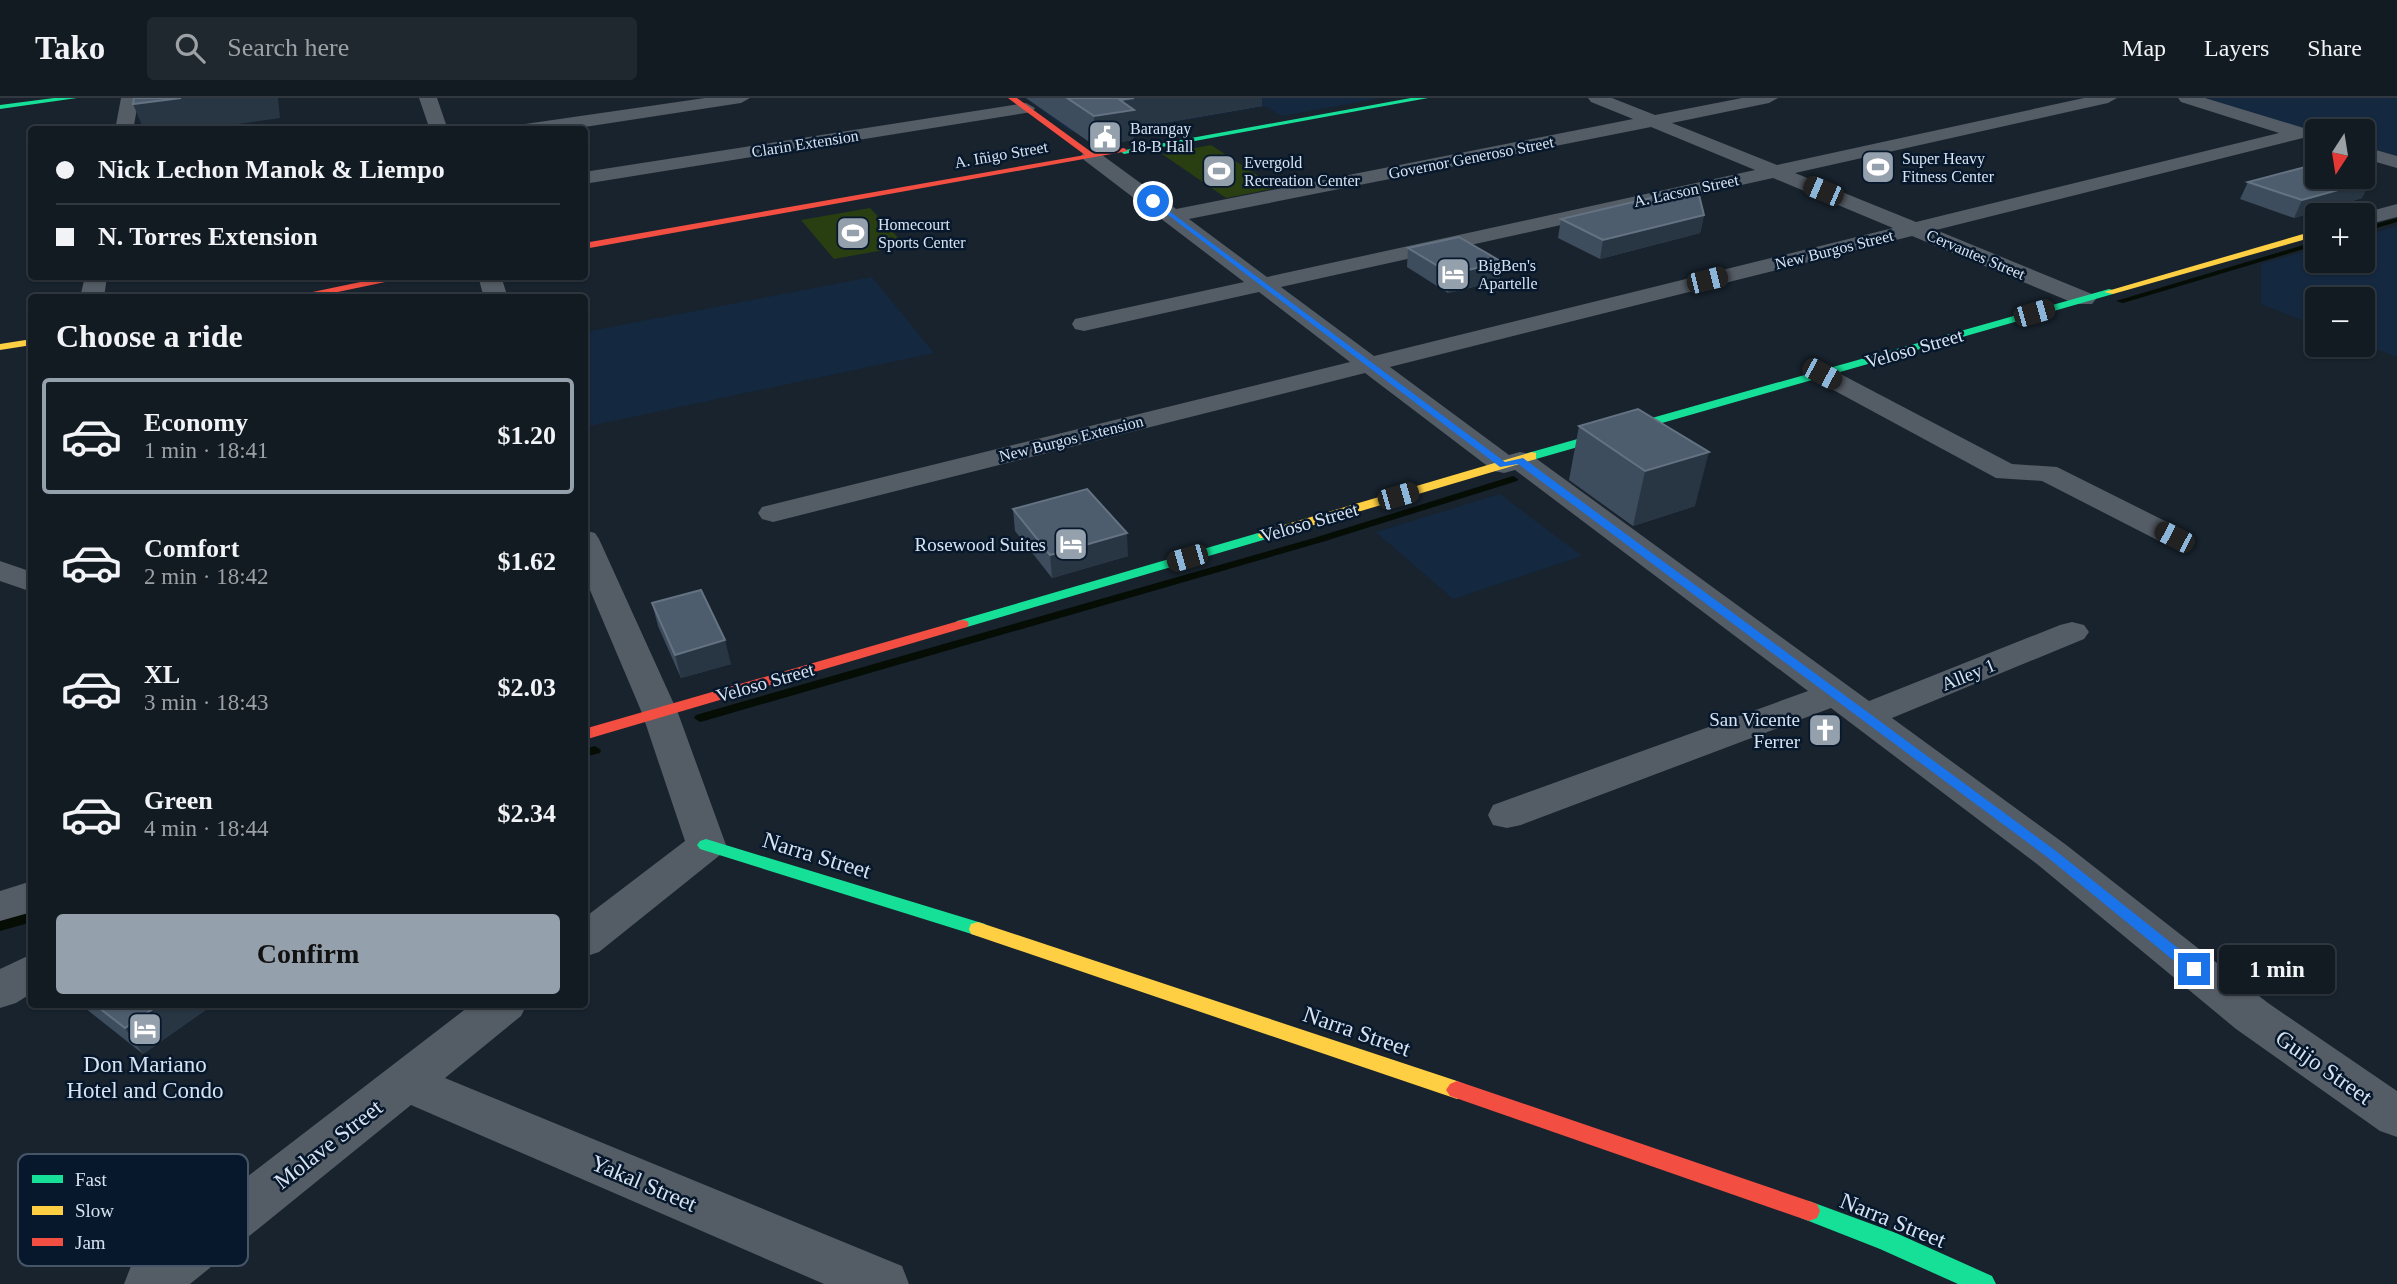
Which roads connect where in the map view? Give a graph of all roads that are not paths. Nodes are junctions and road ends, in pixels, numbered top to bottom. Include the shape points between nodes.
1 (73, 98) edge
2 (130, 98) edge
3 (428, 98) edge
4 (741, 98) edge
5 (1424, 98) edge
6 (1597, 98) edge
7 (1769, 98) edge
8 (2108, 98) edge
9 (2186, 98) edge
10 (1019, 103) edge
11 (0, 107) edge
12 (1653, 121) junction
13 (125, 126) edge
14 (438, 126) edge
15 (552, 126) edge
16 (2305, 135) edge
17 (2305, 137) edge
18 (1091, 156) junction
19 (2375, 156) edge
20 (2397, 162) edge
21 (1773, 170) junction
22 (588, 177) edge
23 (2397, 210) edge
24 (1174, 216) junction
25 (2375, 216) edge
26 (1915, 229) junction
27 (2305, 236) edge
28 (588, 245) edge
29 (387, 280) edge
30 (1264, 283) junction
31 (311, 294) edge
32 (2084, 299) junction
33 (1084, 324) dead end
34 (28, 343) edge
35 (0, 347) edge
36 (1368, 363) junction
37 (1822, 374) junction
38 (1512, 463) junction
39 (774, 513) dead end
40 (2174, 537) dead end
41 (588, 548) edge
42 (0, 570) edge
43 (28, 581) edge
44 (2072, 632) dead end
45 (1835, 694) junction
46 (660, 713) junction
47 (1863, 716) junction
48 (588, 734) edge
49 (1507, 815) dead end
50 (706, 845) junction
51 (28, 897) edge
52 (0, 906) edge
53 (588, 938) edge
54 (28, 973) edge
55 (0, 990) edge
56 (500, 1008) edge
57 (406, 1082) junction
58 (2397, 1117) edge
59 (248, 1207) edge
60 (173, 1266) edge
61 (150, 1284) edge
62 (883, 1284) edge
63 (1984, 1284) edge

1 - 11 street
2 - 13 street
3 - 14 street
4 - 15 street
5 - 18 street, A. Iñigo Street
6 - 12 street, Cervantes Street
7 - 12 street, Governor Generoso Street
8 - 21 street, A. Lacson Street
9 - 16 street
10 - 18 street
10 - 22 street, Clarin Extension
12 - 21 street, Cervantes Street
12 - 24 street, Governor Generoso Street
17 - 26 street, New Burgos Street
18 - 24 street, Guijo Street
18 - 28 street, A. Iñigo Street
19 - 20 street
21 - 26 street, Cervantes Street
21 - 30 street, A. Lacson Street
23 - 25 street
24 - 30 street, Guijo Street
26 - 32 street, Cervantes Street
26 - 36 street, New Burgos Street
27 - 32 street, Veloso Street
29 - 31 street
30 - 33 street, A. Lacson Street
30 - 36 street, Guijo Street
32 - 37 street, Veloso Street
34 - 35 street
36 - 38 street, Guijo Street
36 - 39 street, New Burgos Extension
37 - 38 street, Veloso Street
37 - 40 street via 2007,472 2047,473
38 - 45 street, Guijo Street
38 - 46 street, Veloso Street
41 - 46 street
42 - 43 street
44 - 47 street, Alley 1
45 - 47 street, Guijo Street
45 - 49 street
46 - 48 street, Veloso Street
46 - 50 street
47 - 58 street, Guijo Street via 2051,854 2252,1016
50 - 53 street
50 - 63 street, Narra Street via 1023,943 1751,1189 1888,1241
51 - 52 street
54 - 55 street
56 - 57 street, Molave Street
57 - 59 street, Molave Street
57 - 62 street, Yakal Street
60 - 61 street, Molave Street

